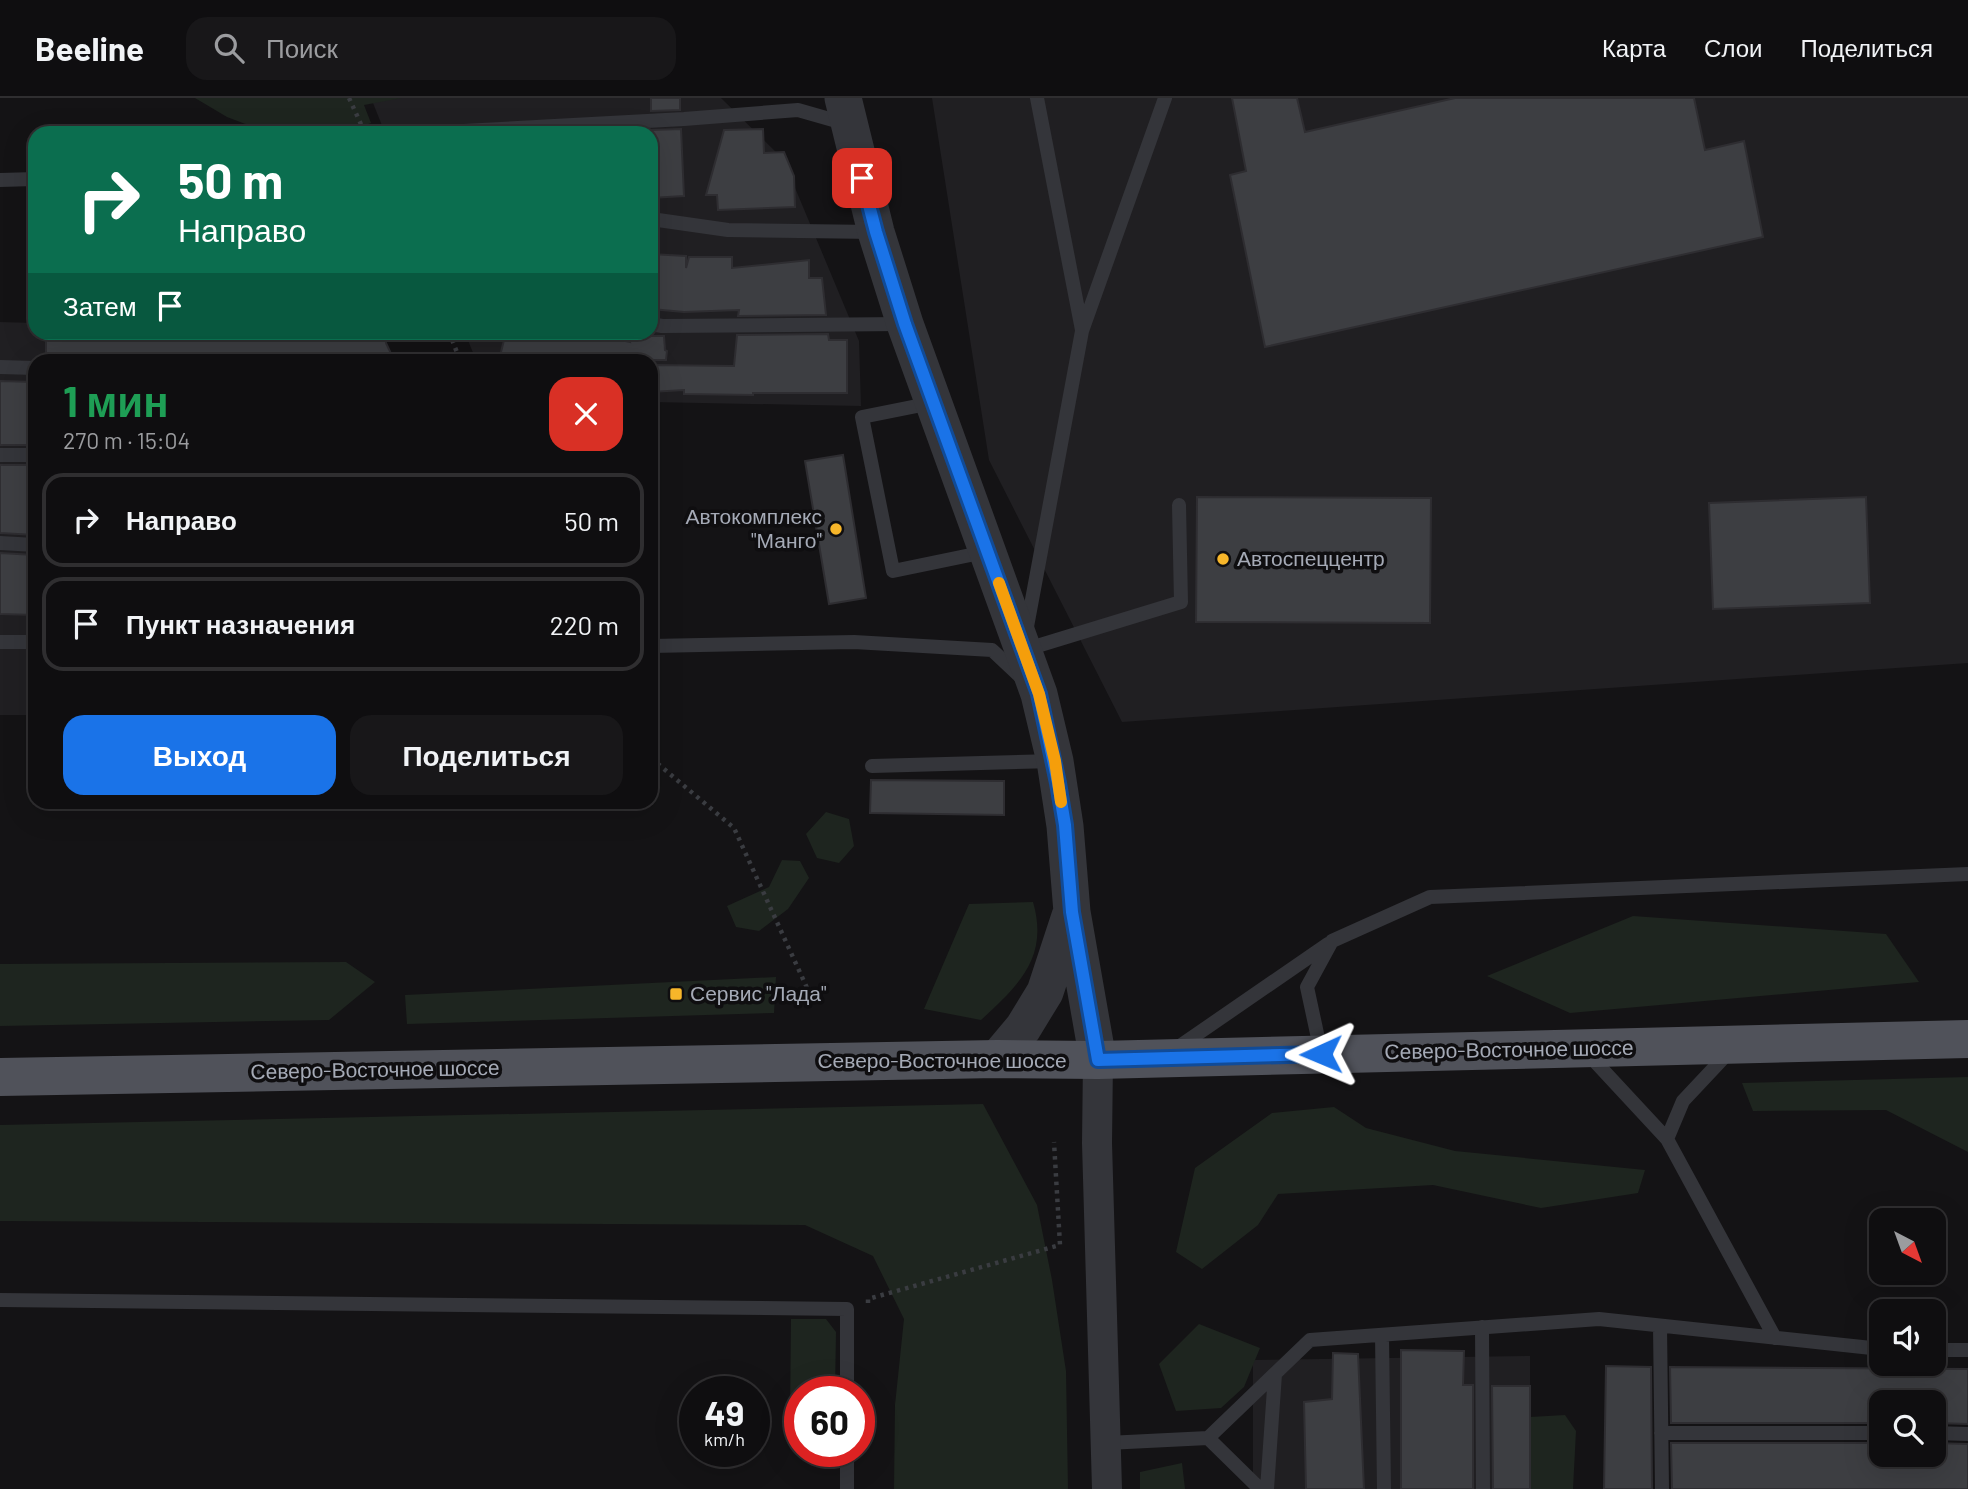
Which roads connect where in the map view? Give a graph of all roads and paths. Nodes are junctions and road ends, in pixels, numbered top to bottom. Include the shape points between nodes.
1 (349, 98) edge
2 (1037, 98) edge
3 (1165, 98) edge
4 (797, 104) edge
5 (846, 111) edge
6 (362, 126) edge
7 (555, 126) edge
8 (28, 179) edge
9 (0, 180) edge
10 (658, 220) edge
11 (876, 232) junction
12 (905, 324) junction
13 (658, 325) edge
14 (1082, 331) junction
15 (0, 367) edge
16 (28, 368) edge
17 (933, 403) junction
18 (0, 454) edge
19 (28, 455) edge
20 (1179, 505) dead end
21 (0, 544) edge
22 (28, 544) edge
23 (987, 551) junction
24 (0, 642) edge
25 (28, 642) edge
26 (658, 646) edge
27 (1023, 650) junction
28 (1039, 694) junction
29 (1055, 761) junction
30 (658, 764) edge
31 (872, 766) dead end
32 (1968, 874) edge
33 (1072, 912) junction
34 (1332, 941) junction
35 (813, 1001) dead end
36 (1968, 1039) edge
37 (1735, 1044) junction
38 (1583, 1048) junction
39 (1321, 1054) junction
40 (1164, 1057) junction
41 (997, 1059) junction
42 (1098, 1060) junction
43 (0, 1077) edge
44 (1667, 1139) junction
45 (1054, 1142) dead end
46 (0, 1300) edge
47 (867, 1312) dead end
48 (1660, 1326) junction
49 (1482, 1328) junction
50 (1382, 1335) junction
51 (1775, 1338) junction
52 (1869, 1348) edge
53 (1946, 1350) edge
54 (1968, 1350) edge
55 (1275, 1374) junction
56 (847, 1376) edge
57 (1661, 1433) junction
58 (1869, 1433) edge
59 (1946, 1433) edge
60 (1968, 1434) edge
61 (1208, 1438) junction
62 (1107, 1443) junction
63 (847, 1467) edge
64 (847, 1489) edge
65 (1107, 1489) edge
66 (1260, 1489) edge
67 (1267, 1489) edge
68 (1384, 1489) edge
69 (1483, 1489) edge
70 (1662, 1489) edge

1 - 6 path
2 - 14 lane
3 - 14 lane
4 - 5 lane
4 - 7 lane via 684,119
5 - 11 street
8 - 9 lane
10 - 11 lane via 728,230
11 - 12 street
12 - 13 lane
12 - 17 street
14 - 27 lane
15 - 16 lane
17 - 23 street
17 - 23 lane via 862,417 893,572
18 - 19 lane
20 - 27 lane via 1181,602
21 - 22 lane
23 - 27 street
24 - 25 lane
26 - 28 lane via 854,642 992,650
27 - 28 street
28 - 29 street
29 - 31 lane
29 - 33 street
30 - 35 path via 734,828
32 - 34 lane via 1430,897
33 - 41 street via 1045,992
33 - 42 street
34 - 39 lane via 1307,986
34 - 40 lane
36 - 37 main road, Северо-Восточное шоссе
37 - 38 main road, Северо-Восточное шоссе
37 - 44 lane via 1683,1101
38 - 39 main road, Северо-Восточное шоссе
38 - 44 lane
39 - 40 main road, Северо-Восточное шоссе
40 - 42 main road, Северо-Восточное шоссе
41 - 42 main road, Северо-Восточное шоссе
41 - 43 main road, Северо-Восточное шоссе
42 - 62 street
44 - 51 lane
45 - 47 path via 1060,1245 867,1299
46 - 56 lane via 847,1309
48 - 49 lane via 1599,1319
48 - 51 lane
48 - 57 lane
49 - 50 lane
49 - 69 lane
50 - 55 lane via 1310,1340
50 - 68 lane
51 - 52 lane
53 - 54 lane
55 - 61 lane
55 - 67 lane
57 - 58 lane
57 - 70 lane
59 - 60 lane
61 - 62 lane
61 - 66 lane
62 - 65 street
63 - 64 lane

